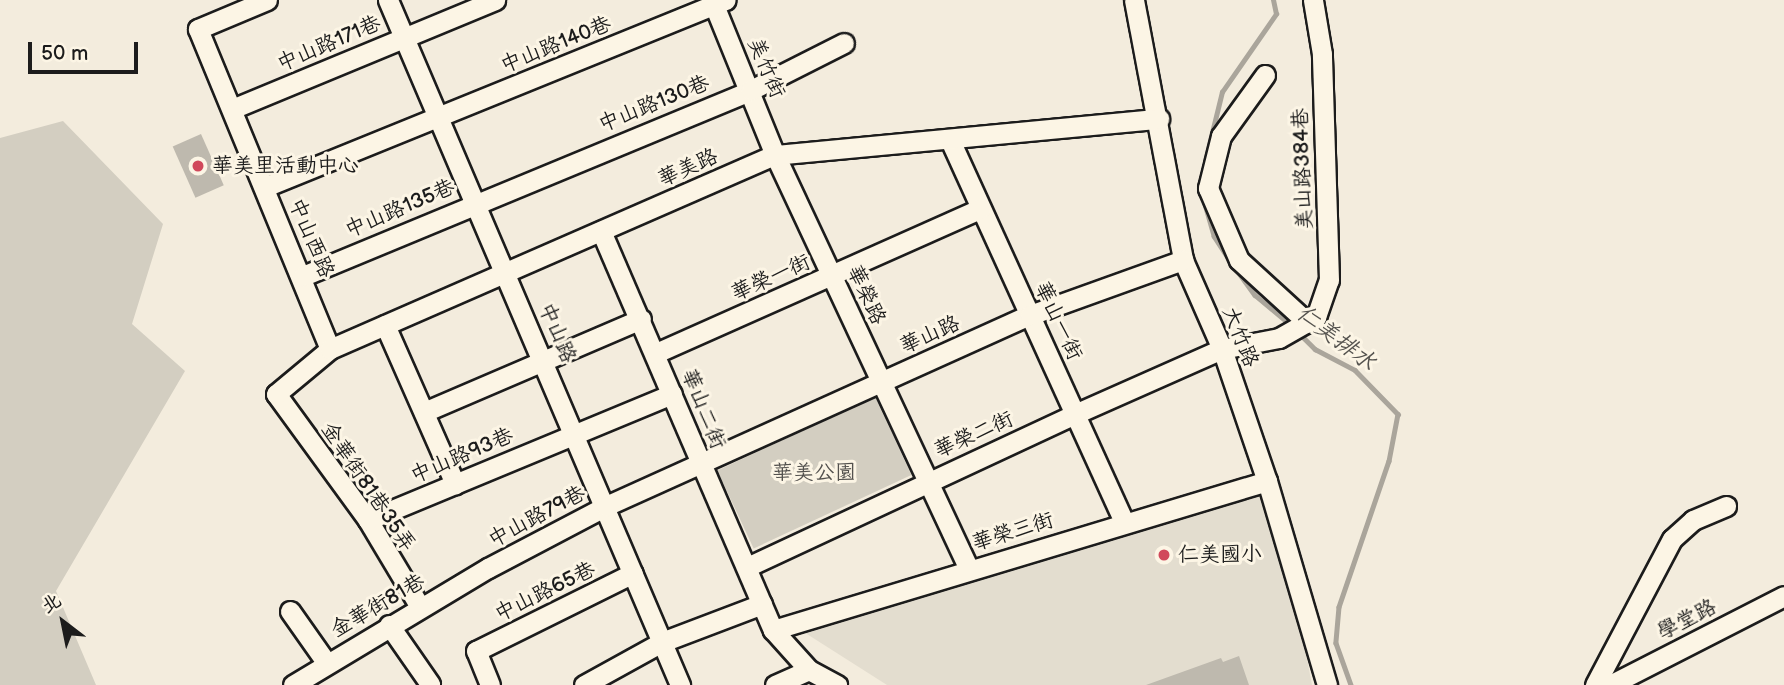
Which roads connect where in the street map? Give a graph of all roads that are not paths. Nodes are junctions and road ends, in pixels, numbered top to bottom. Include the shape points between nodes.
1 (267, 0) edge
2 (388, 0) edge
3 (495, 0) edge
4 (1134, 0) edge
5 (1313, 0) edge
6 (718, 2) edge
7 (405, 37) junction
8 (844, 43) dead end
9 (1265, 75) dead end
10 (751, 90) junction
11 (232, 109) junction
12 (442, 115) junction
13 (1158, 119) junction
14 (950, 139) junction
15 (775, 155) junction
16 (265, 187) junction
17 (477, 201) junction
18 (980, 209) junction
19 (601, 231) junction
20 (1183, 260) junction
21 (507, 272) junction
22 (832, 275) junction
23 (303, 276) junction
24 (1030, 315) junction
25 (641, 319) junction
26 (385, 325) junction
27 (1306, 326) junction
28 (330, 349) junction
29 (1222, 349) junction
30 (656, 354) junction
31 (544, 359) junction
32 (881, 382) junction
33 (276, 394) joint
34 (672, 394) junction
35 (424, 412) junction
36 (1075, 414) junction
37 (574, 433) junction
38 (702, 467) junction
39 (928, 481) junction
40 (1267, 481) junction
41 (455, 484) junction
42 (606, 506) junction
43 (1726, 506) dead end
44 (368, 520) junction
45 (1124, 522) junction
46 (747, 567) junction
47 (488, 568) joint
48 (969, 569) junction
49 (633, 573) junction
50 (1784, 596) edge
51 (762, 604) junction
52 (420, 607) junction
53 (289, 611) dead end
54 (389, 625) junction
55 (773, 630) junction
56 (662, 642) junction
57 (326, 662) junction
58 (809, 670) junction
59 (430, 684) edge
60 (293, 685) edge
61 (490, 685) edge
62 (585, 685) edge
63 (680, 685) edge
64 (775, 685) edge
65 (837, 685) edge
66 (1327, 685) edge
67 (1595, 685) edge
68 (1610, 685) edge

1 - 11 street, 中山西路 via 198,29
2 - 7 street, 中山路
3 - 7 street, 中山路171巷
4 - 13 street, 大竹路
5 - 27 street, 美山路384巷 via 1322,54 1329,281
6 - 10 street, 美竹街
6 - 12 street, 中山路140巷
7 - 11 street, 中山路171巷
7 - 12 street, 中山路
8 - 10 street, 中山路130巷
9 - 27 street via 1221,136 1208,188 1239,260
10 - 15 street, 美竹街
10 - 17 street, 中山路130巷
11 - 16 street, 中山西路
12 - 16 street, 中山路140巷
12 - 17 street, 中山路
13 - 14 street, 華美路
13 - 20 street, 大竹路
14 - 15 street, 華美路
14 - 18 street, 華山一街
15 - 19 street, 華美路
15 - 22 street, 華榮路
16 - 23 street, 中山西路
17 - 21 street, 中山路
17 - 23 street, 中山路135巷
18 - 22 street, 華榮一街
18 - 24 street, 華山一街
19 - 21 street, 華美路
19 - 25 street, 華山二街
20 - 24 street, 華山路
20 - 29 street, 大竹路
21 - 26 street, 華美路
21 - 31 street, 中山路
22 - 30 street, 華榮一街
22 - 32 street, 華榮路
23 - 28 street, 中山西路
24 - 32 street, 華山路
24 - 36 street, 華山一街
25 - 30 street, 華山二街
25 - 31 street
26 - 28 street, 華美路
26 - 35 street
27 - 29 street, 華榮二街 via 1279,338
28 - 33 street, 華美路
29 - 36 street, 華榮二街
29 - 40 street, 大竹路
30 - 34 street, 華山二街
31 - 35 street
31 - 37 street, 中山路
32 - 38 street, 華山路
32 - 39 street, 華榮路
33 - 44 street, 金華街81巷35弄
34 - 37 street, 中山路93巷
34 - 38 street, 華山二街
35 - 41 street
36 - 39 street, 華榮二街
36 - 45 street, 華山一街
37 - 41 street, 中山路93巷
37 - 42 street, 中山路
38 - 42 street, 中山路79巷
38 - 46 street, 華山二街
39 - 46 street, 華榮二街
39 - 48 street, 華榮路
40 - 45 street, 華榮三街
40 - 66 street, 大竹路
41 - 44 street, 中山路93巷
42 - 47 street, 中山路79巷
42 - 49 street, 中山路
43 - 67 street via 1693,520 1672,539
44 - 52 street, 金華街81巷35弄
45 - 48 street, 華榮三街
46 - 51 street, 華山二街
47 - 52 street, 金華街81巷
48 - 55 street, 華榮三街
49 - 56 street, 中山路
49 - 61 street, 中山路65巷 via 476,651
50 - 68 street, 學堂路
51 - 55 street, 華山二街
51 - 56 street
52 - 54 street, 金華街81巷
53 - 57 street
54 - 57 street, 金華街81巷
54 - 59 street
55 - 58 street, 華山二街
56 - 62 street
56 - 63 street, 中山路
57 - 60 street, 金華街81巷
58 - 64 street
58 - 65 street, 華山二街

